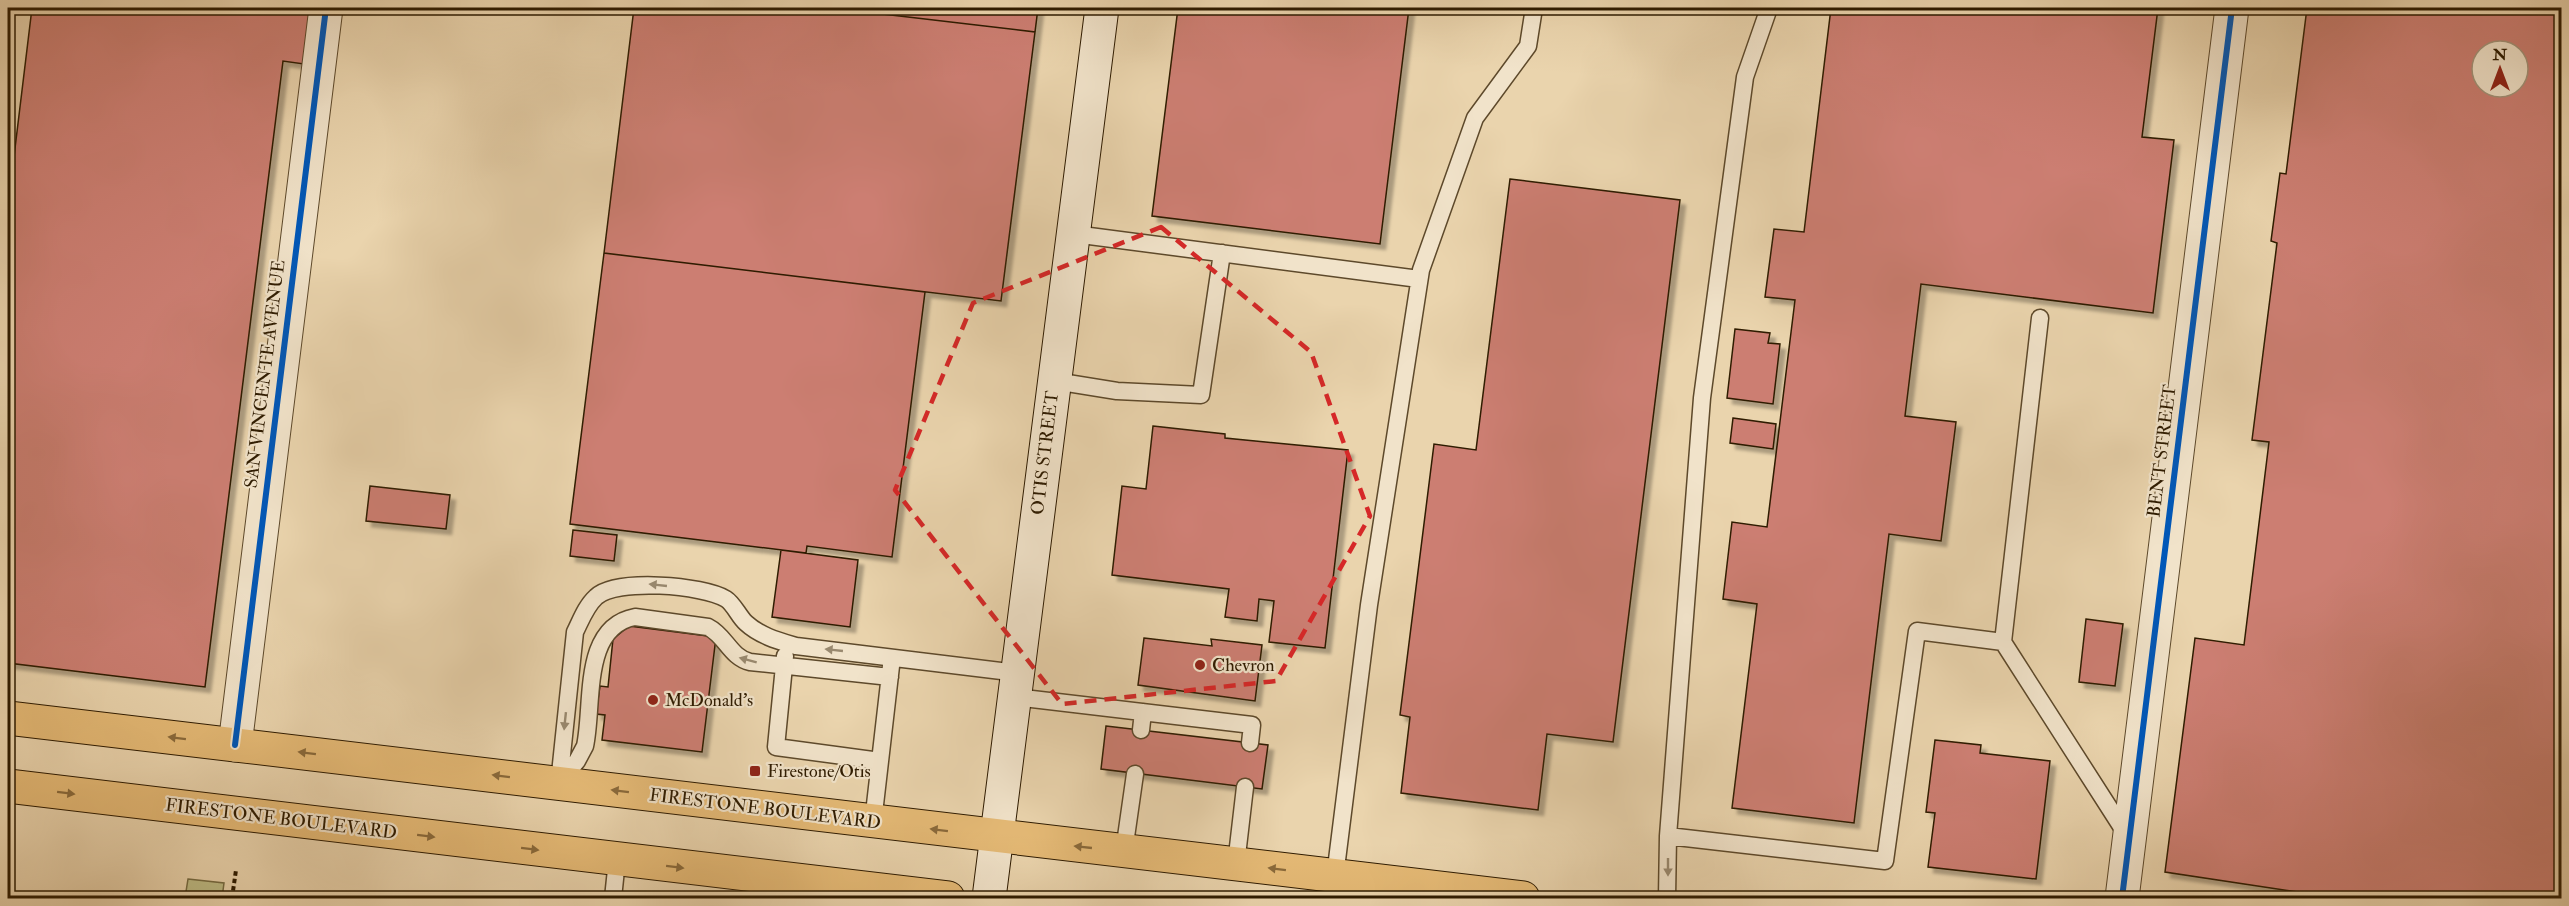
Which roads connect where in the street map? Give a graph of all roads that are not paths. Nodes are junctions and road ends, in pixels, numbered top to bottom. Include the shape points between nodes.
1 (326, 8) edge
2 (1102, 8) edge
3 (1534, 8) edge
4 (1769, 8) edge
5 (2232, 8) edge
6 (1074, 234) junction
7 (1222, 253) junction
8 (1419, 279) junction
9 (2040, 318) dead end
10 (1054, 381) junction
11 (2003, 642) junction
12 (786, 643) junction
13 (892, 656) junction
14 (785, 666) junction
15 (890, 677) junction
16 (1016, 685) junction
17 (1143, 712) junction
18 (8, 718) edge
19 (1141, 730) dead end
20 (1250, 743) dead end
21 (235, 744) junction
22 (880, 761) junction
23 (1135, 774) dead end
24 (559, 783) junction
25 (8, 786) edge
26 (1245, 787) dead end
27 (873, 822) junction
28 (1668, 836) junction
29 (997, 837) junction
30 (2129, 839) junction
31 (1124, 851) junction
32 (617, 860) junction
33 (1236, 864) junction
34 (1335, 876) junction
35 (613, 898) edge
36 (948, 898) edge
37 (988, 898) edge
38 (1523, 898) edge
39 (1667, 898) edge
40 (2122, 898) edge

1 - 21 street, SAN VINCENTE AVENUE
2 - 6 street, OTIS STREET
3 - 8 lane via 1528,46 1475,118
4 - 28 lane via 1745,77 1702,398
5 - 30 street, BENT STREET
6 - 7 lane
6 - 10 street, OTIS STREET
7 - 8 lane
7 - 10 lane via 1201,395 1117,391
8 - 34 lane via 1369,605
9 - 11 lane
10 - 16 street, OTIS STREET
11 - 28 lane via 1917,631 1885,861
11 - 30 lane
13 -> 12 lane
12 - 14 lane
12 -> 24 lane via 747,624 726,599 691,589 647,584 597,595 575,632
13 - 15 lane
13 - 16 lane
14 - 15 lane
14 - 22 lane via 776,747
14 -> 24 lane via 742,660 708,627 625,619 608,632 598,647 585,746
15 - 22 lane
16 - 17 lane
16 - 29 street, OTIS STREET
17 - 19 lane
17 - 20 lane via 1252,725
21 -> 18 main road, FIRESTONE BOULEVARD
24 -> 21 main road, FIRESTONE BOULEVARD
22 - 27 lane
23 - 31 lane
27 -> 24 main road, FIRESTONE BOULEVARD
25 -> 32 main road, FIRESTONE BOULEVARD
26 - 33 lane
29 -> 27 main road, FIRESTONE BOULEVARD
28 -> 39 lane
31 -> 29 main road, FIRESTONE BOULEVARD
29 - 37 street, OTIS STREET
30 - 40 street, BENT STREET
31 - 33 main road, FIRESTONE BOULEVARD
32 - 35 lane
32 -> 36 main road, FIRESTONE BOULEVARD
34 -> 33 main road, FIRESTONE BOULEVARD
34 - 38 main road, FIRESTONE BOULEVARD

